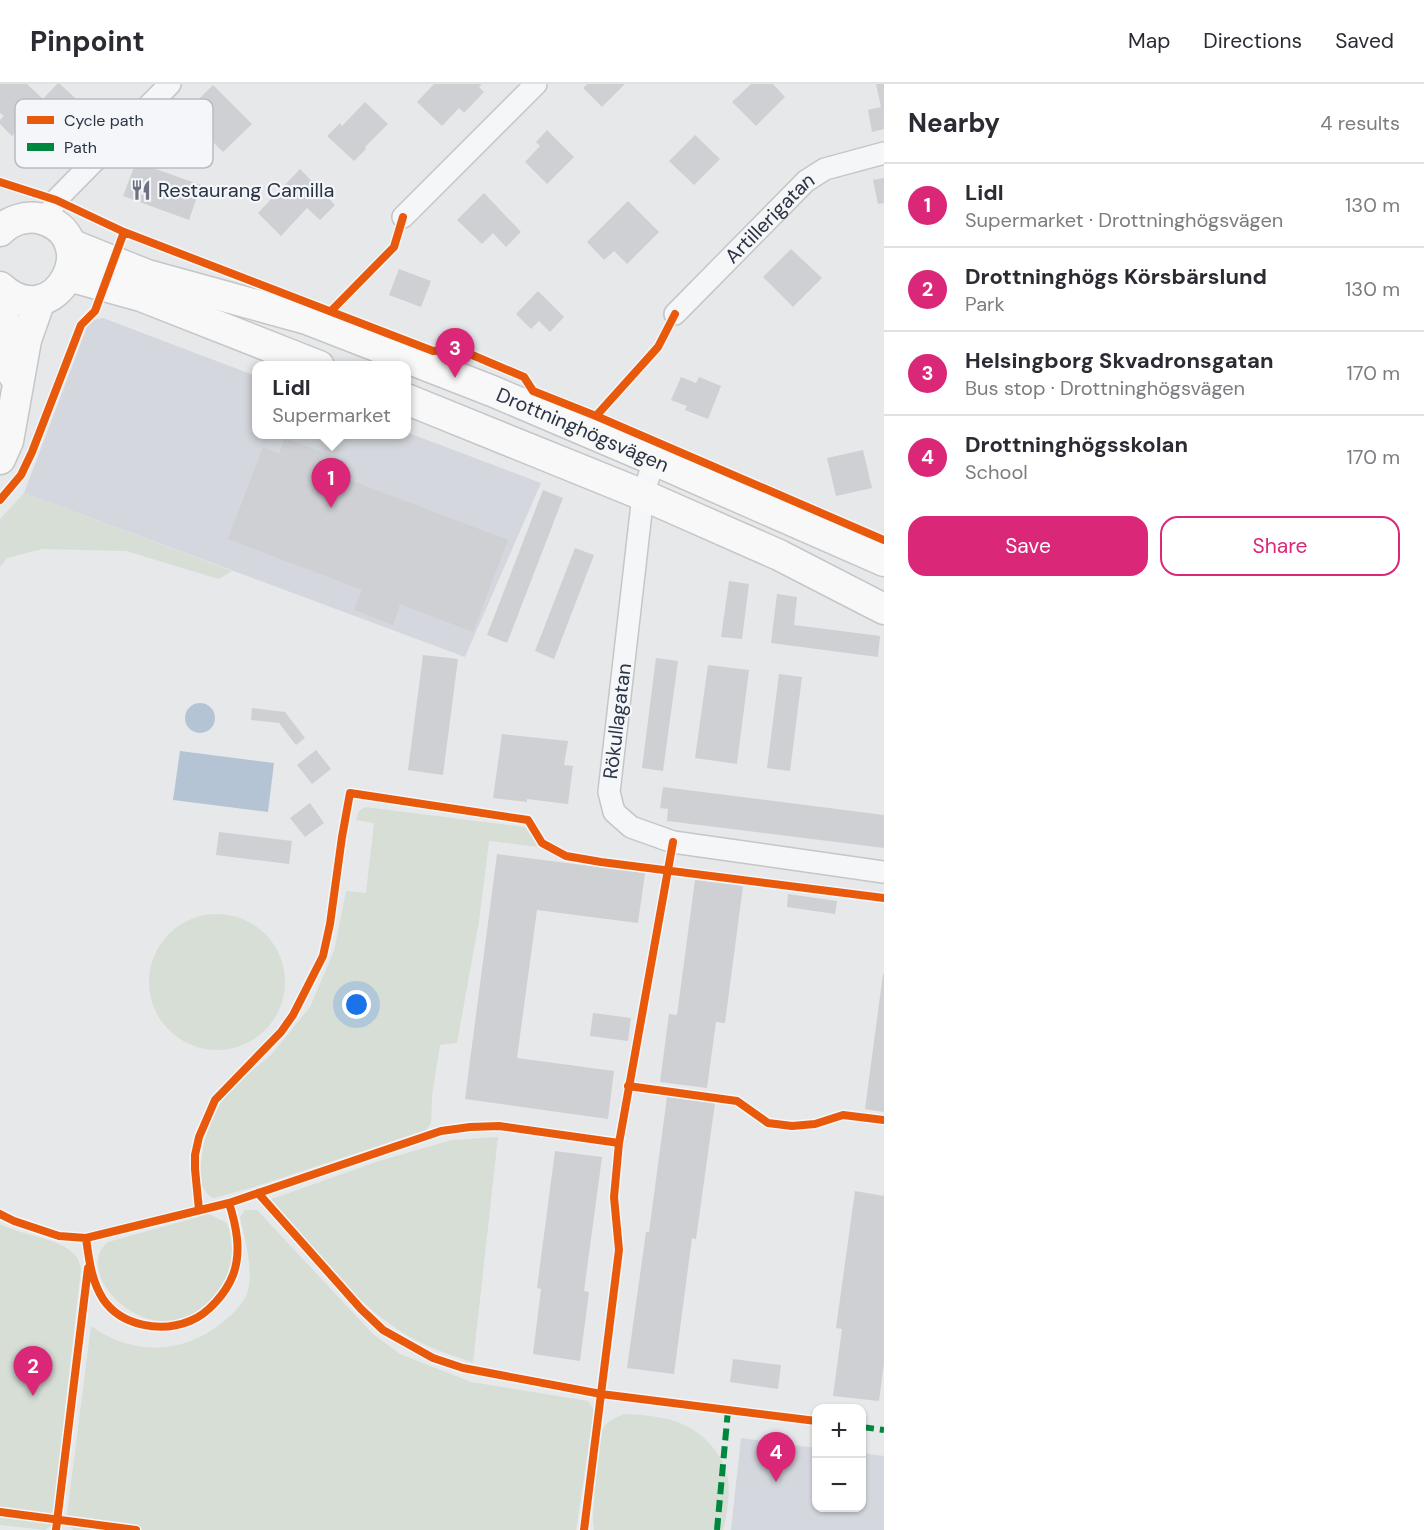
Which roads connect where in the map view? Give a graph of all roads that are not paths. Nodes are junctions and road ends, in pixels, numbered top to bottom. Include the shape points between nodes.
1 (170, 84) edge
2 (536, 84) edge
3 (155, 99) edge
4 (884, 153) edge
5 (87, 168) edge
6 (403, 217) dead end
7 (47, 221) junction
8 (4, 224) edge
9 (70, 244) junction
10 (69, 276) junction
11 (0, 288) edge
12 (40, 300) junction
13 (675, 314) dead end
14 (306, 361) edge
15 (16, 394) junction
16 (411, 401) edge
17 (0, 459) edge
18 (654, 460) junction
19 (643, 495) junction
20 (884, 561) edge
21 (884, 609) edge
22 (884, 872) edge

1 - 3 street
2 - 6 street
4 - 13 street, Artillerigatan via 833,166 806,181
5 - 7 street via 56,200
7 - 8 street via 29,218
7 - 9 street via 61,230
9 - 10 street
9 - 18 street, Drottninghögsvägen via 147,275 307,319
10 - 12 street via 54,294
10 - 14 street via 141,296
11 - 12 street via 18,298
11 - 15 street
12 - 15 street via 26,340
15 - 17 street via 8,441
16 - 19 street, Drottninghögsvägen
18 - 19 street, Rökullagatan
18 - 20 street, Drottninghögsvägen
19 - 21 street, Drottninghögsvägen via 779,555
19 - 22 street, Rökullagatan via 609,792 614,812 632,827 673,842

